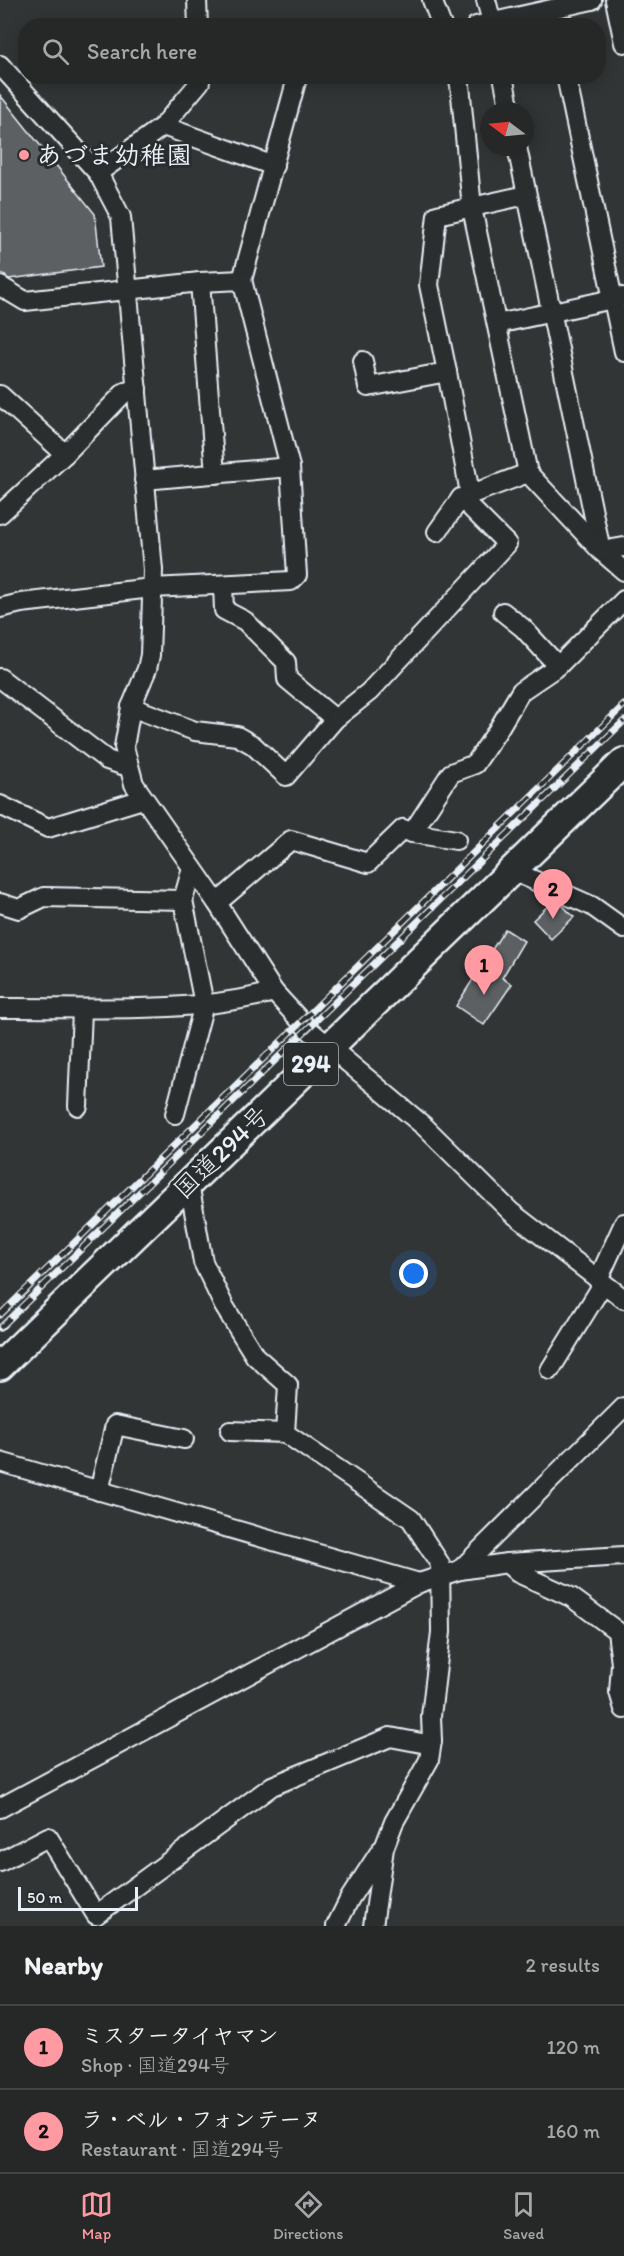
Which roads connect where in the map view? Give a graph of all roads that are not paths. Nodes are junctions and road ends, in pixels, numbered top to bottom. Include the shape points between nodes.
1 (197, 0) edge
2 (432, 0) edge
3 (486, 0) edge
4 (592, 0) edge
5 (615, 0) edge
6 (553, 12) edge
7 (198, 18) edge
8 (439, 18) edge
9 (487, 18) edge
10 (520, 18) edge
11 (624, 43) edge
12 (0, 65) edge
13 (198, 84) edge
14 (295, 84) edge
15 (460, 84) edge
16 (505, 84) edge
17 (568, 84) edge
18 (508, 102) edge
19 (163, 126) junction
20 (519, 156) edge
21 (274, 166) junction
22 (98, 173) junction
23 (526, 195) junction
24 (472, 208) junction
25 (242, 280) junction
26 (200, 282) junction
27 (0, 286) edge
28 (130, 290) junction
29 (618, 298) edge
30 (552, 311) junction
31 (497, 324) junction
32 (624, 352) edge
33 (363, 361) dead end
34 (447, 372) junction
35 (137, 388) junction
36 (0, 395) edge
37 (65, 454) junction
38 (290, 467) junction
39 (528, 473) junction
40 (215, 474) junction
41 (144, 480) junction
42 (465, 495) junction
43 (0, 514) edge
44 (437, 532) dead end
45 (624, 547) edge
46 (601, 551) junction
47 (624, 571) edge
48 (223, 585) junction
49 (152, 588) junction
50 (624, 600) edge
51 (0, 608) edge
52 (504, 612) dead end
53 (558, 666) junction
54 (0, 678) edge
55 (131, 707) junction
56 (335, 718) junction
57 (624, 762) edge
58 (128, 764) junction
59 (143, 799) junction
60 (0, 806) edge
61 (412, 833) junction
62 (456, 840) dead end
63 (192, 868) junction
64 (513, 871) junction
65 (183, 900) junction
66 (0, 903) edge
67 (217, 903) junction
68 (624, 929) edge
69 (274, 992) junction
70 (204, 1004) junction
71 (0, 1008) edge
72 (82, 1010) junction
73 (328, 1048) junction
74 (78, 1106) dead end
75 (175, 1114) dead end
76 (189, 1183) junction
77 (624, 1223) edge
78 (600, 1282) junction
79 (624, 1299) edge
80 (0, 1366) edge
81 (550, 1370) dead end
82 (624, 1407) edge
83 (230, 1431) dead end
84 (285, 1433) junction
85 (184, 1439) dead end
86 (0, 1462) edge
87 (99, 1491) junction
88 (624, 1556) edge
89 (507, 1563) junction
90 (460, 1570) junction
91 (441, 1577) junction
92 (419, 1584) junction
93 (624, 1709) edge
94 (432, 1741) junction
95 (0, 1808) edge
96 (387, 1840) junction
97 (0, 1862) edge
98 (336, 1926) edge
99 (373, 1926) edge

1 - 7 street
2 - 8 street
3 - 9 street
4 - 6 street
5 - 11 street
6 - 10 street
12 - 22 street
13 - 19 street
14 - 21 street
15 - 24 street
16 - 18 street
17 - 29 street
19 - 21 street
19 - 22 street
20 - 23 street
21 - 25 street
22 - 28 street via 122,216
23 - 24 street
23 - 30 street
24 - 31 street
24 - 34 street via 437,214 429,285
25 - 26 street
25 - 38 street
26 - 28 street
26 - 40 street
27 - 28 street via 25,301
28 - 35 street
29 - 30 street
29 - 32 street
30 - 31 street
30 - 46 street
31 - 39 street
33 - 34 street via 368,387 382,392
34 - 42 street
35 - 37 street via 124,392
35 - 41 street
36 - 37 street
37 - 43 street
38 - 40 street
38 - 48 street via 297,575 291,581
39 - 42 street
39 - 46 street
40 - 41 street
41 - 49 street
42 - 44 street
42 - 56 street via 507,544 369,692
45 - 46 street
46 - 47 street
48 - 49 street
48 - 56 street via 224,610 245,621 286,662 287,679
49 - 51 street
49 - 55 street via 150,655
50 - 53 street
52 - 53 street
53 - 61 street via 521,691 475,764 451,773
54 - 58 street via 107,760
55 - 56 street via 195,731 237,736 253,745 286,776
55 - 58 street via 124,747
57 - 64 highway, 国道294号 / 294
58 - 59 street
59 - 60 street via 48,828
59 - 63 street
61 - 62 street
61 - 67 street via 403,829 368,863 291,840
63 - 65 street
63 - 67 street
64 - 68 street via 591,906
64 - 73 highway, 国道294号 / 294
65 - 66 street via 44,897 19,909
65 - 70 street
67 - 69 street
69 - 70 street
69 - 73 street
70 - 72 street
70 - 75 street
71 - 72 street
72 - 74 street
73 - 76 highway, 国道294号 / 294
73 - 78 street via 425,1127 511,1212
76 - 80 highway, 国道294号 / 294
76 - 84 street via 203,1262 224,1306 255,1356 288,1385
77 - 78 street
78 - 79 street
78 - 81 street
82 - 90 street
83 - 84 street
84 - 91 street via 411,1519 440,1564
85 - 87 street via 115,1425
86 - 87 street
87 - 92 street
88 - 89 street
89 - 90 street
89 - 93 street via 518,1573 571,1597 617,1631
90 - 91 street
91 - 92 street
91 - 94 street via 441,1632
92 - 95 street
94 - 96 street via 429,1760
94 - 97 street via 427,1744 390,1737 272,1786 96,1915 48,1837
96 - 98 street
96 - 99 street

